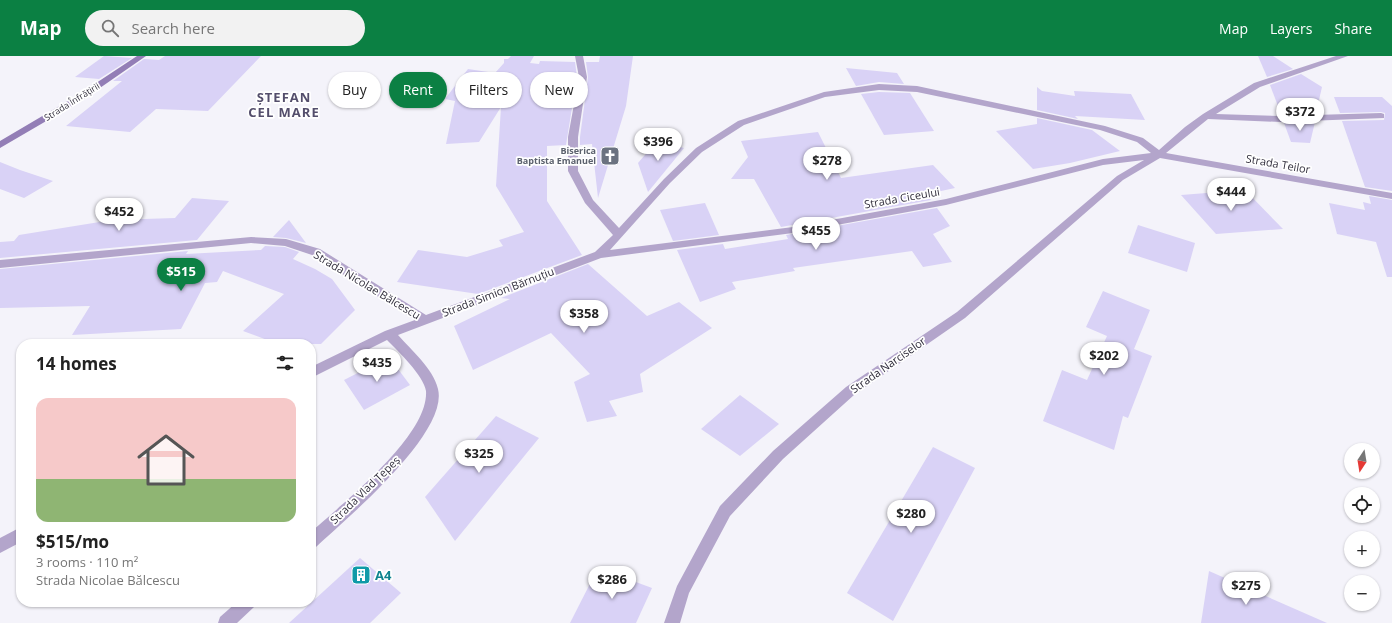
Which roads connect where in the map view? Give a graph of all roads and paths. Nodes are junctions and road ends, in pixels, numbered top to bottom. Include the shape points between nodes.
1 (142, 56) edge
2 (579, 56) edge
3 (1344, 56) edge
4 (1206, 116) junction
5 (1381, 116) dead end
6 (0, 145) edge
7 (1159, 155) junction
8 (1392, 196) edge
9 (619, 235) junction
10 (599, 255) junction
11 (0, 264) edge
12 (425, 320) junction
13 (389, 334) junction
14 (316, 370) edge
15 (16, 537) edge
16 (316, 537) edge
17 (0, 546) edge
18 (243, 607) edge
19 (226, 623) edge
20 (672, 623) edge

1 - 6 main road, Strada Înfrățirii via 74,101
2 - 9 street via 583,78 573,137 573,171 588,201
3 - 4 street, Strada Narciselor via 1257,85
4 - 5 street via 1281,119
4 - 7 street, Strada Narciselor
7 - 8 street, Strada Teilor
7 - 9 street via 1140,140 1102,128 932,92 879,87 824,95 741,123 699,150 667,181
7 - 10 street, Strada Ciceului via 1103,162 946,202 808,228
7 - 20 street, Strada Narciselor via 1120,178 961,314 850,391 778,455 725,511 682,592
9 - 10 street
10 - 12 street, Strada Simion Bărnuțiu
11 - 12 street, Strada Nicolae Bălcescu via 251,240 286,243 316,252
12 - 13 street, Strada Simion Bărnuțiu
13 - 14 street, Strada Simion Bărnuțiu
13 - 16 street, Strada Vlad Țepeș via 427,380 432,389 432,407 417,435 389,469
15 - 17 street
18 - 19 street

